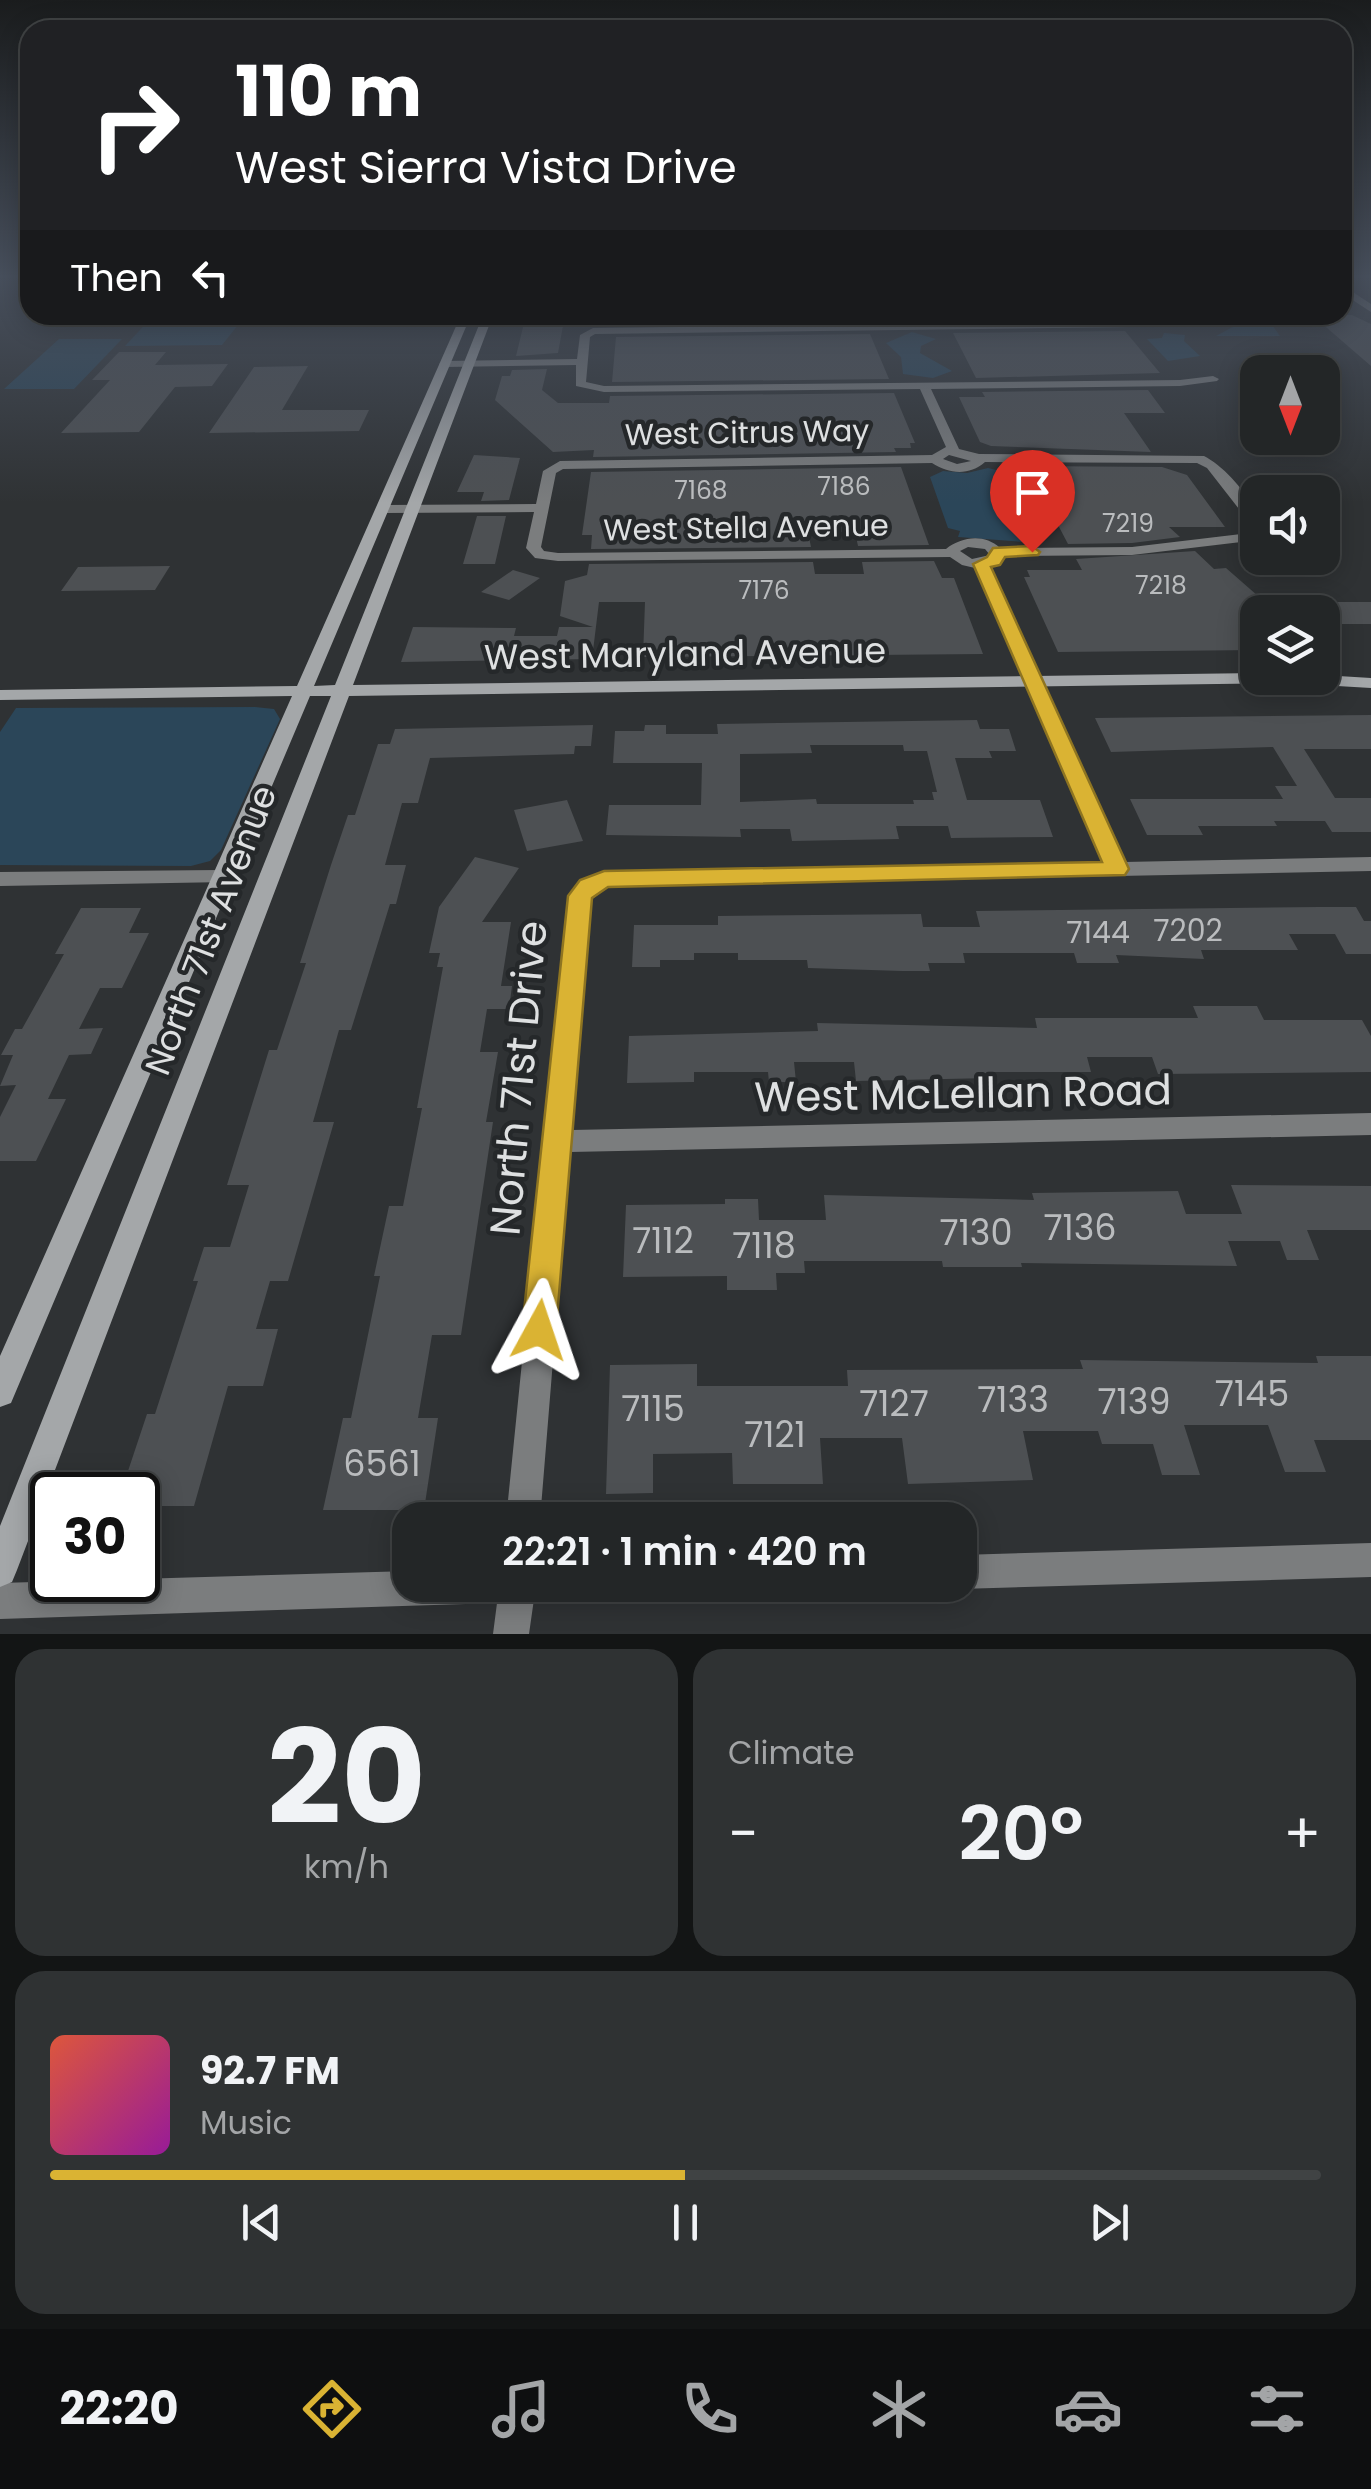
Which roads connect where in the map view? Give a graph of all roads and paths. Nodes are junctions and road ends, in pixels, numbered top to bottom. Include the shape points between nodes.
1 (450, 351) edge
2 (474, 351) edge
3 (583, 351) edge
4 (582, 362) junction
5 (445, 364) junction
6 (469, 364) junction
7 (1214, 379) dead end
8 (924, 386) junction
9 (954, 451) junction
10 (978, 458) junction
11 (935, 459) junction
12 (1240, 501) edge
13 (384, 508) junction
14 (412, 508) junction
15 (540, 508) junction
16 (1240, 538) edge
17 (998, 552) junction
18 (952, 553) junction
19 (981, 564) junction
20 (1033, 680) junction
21 (1371, 683) edge
22 (341, 692) junction
23 (304, 693) junction
24 (0, 695) edge
25 (1371, 864) edge
26 (1117, 869) junction
27 (220, 878) junction
28 (0, 879) edge
29 (1371, 1124) edge
30 (556, 1141) junction
31 (0, 1392) edge
32 (524, 1502) edge
33 (1371, 1560) edge
34 (0, 1570) edge
35 (977, 1572) edge
36 (392, 1589) edge
37 (0, 1601) edge
38 (516, 1602) edge
39 (511, 1634) edge

1 - 5 street, North 71st Avenue
2 - 6 street, North 71st Avenue
3 - 4 street
4 - 6 street
4 - 8 street via 580,384 586,388
5 - 6 street
5 - 13 street, North 71st Avenue
6 - 14 street, North 71st Avenue
7 - 8 street
8 - 9 street
9 - 10 street, West Citrus Way
9 - 11 street, West Citrus Way
10 - 11 street, West Citrus Way via 964,468
10 - 12 street, West Citrus Way via 1200,459
11 - 15 street, West Citrus Way via 560,465 550,471
13 - 14 street
13 - 23 street, North 71st Avenue
14 - 15 street
14 - 22 street, North 71st Avenue
15 - 18 street, West Stella Avenue via 533,548 540,555
16 - 17 street, West Stella Avenue via 1132,551
17 - 18 street, West Stella Avenue via 966,542
17 - 19 street via 994,561
18 - 19 street, West Stella Avenue
19 - 20 street
20 - 21 street, West Maryland Avenue
20 - 22 street, West Maryland Avenue
20 - 26 street
22 - 23 street, West Maryland Avenue
22 - 34 street, North 71st Avenue
23 - 24 street, West Maryland Avenue
23 - 27 street, North 71st Avenue
25 - 26 street
26 - 30 street, North 71st Drive via 604,879 589,886 580,896
27 - 28 street
27 - 31 street, North 71st Avenue
29 - 30 street, West McLellan Road
30 - 32 street, North 71st Drive
33 - 35 street
36 - 37 street
38 - 39 street

